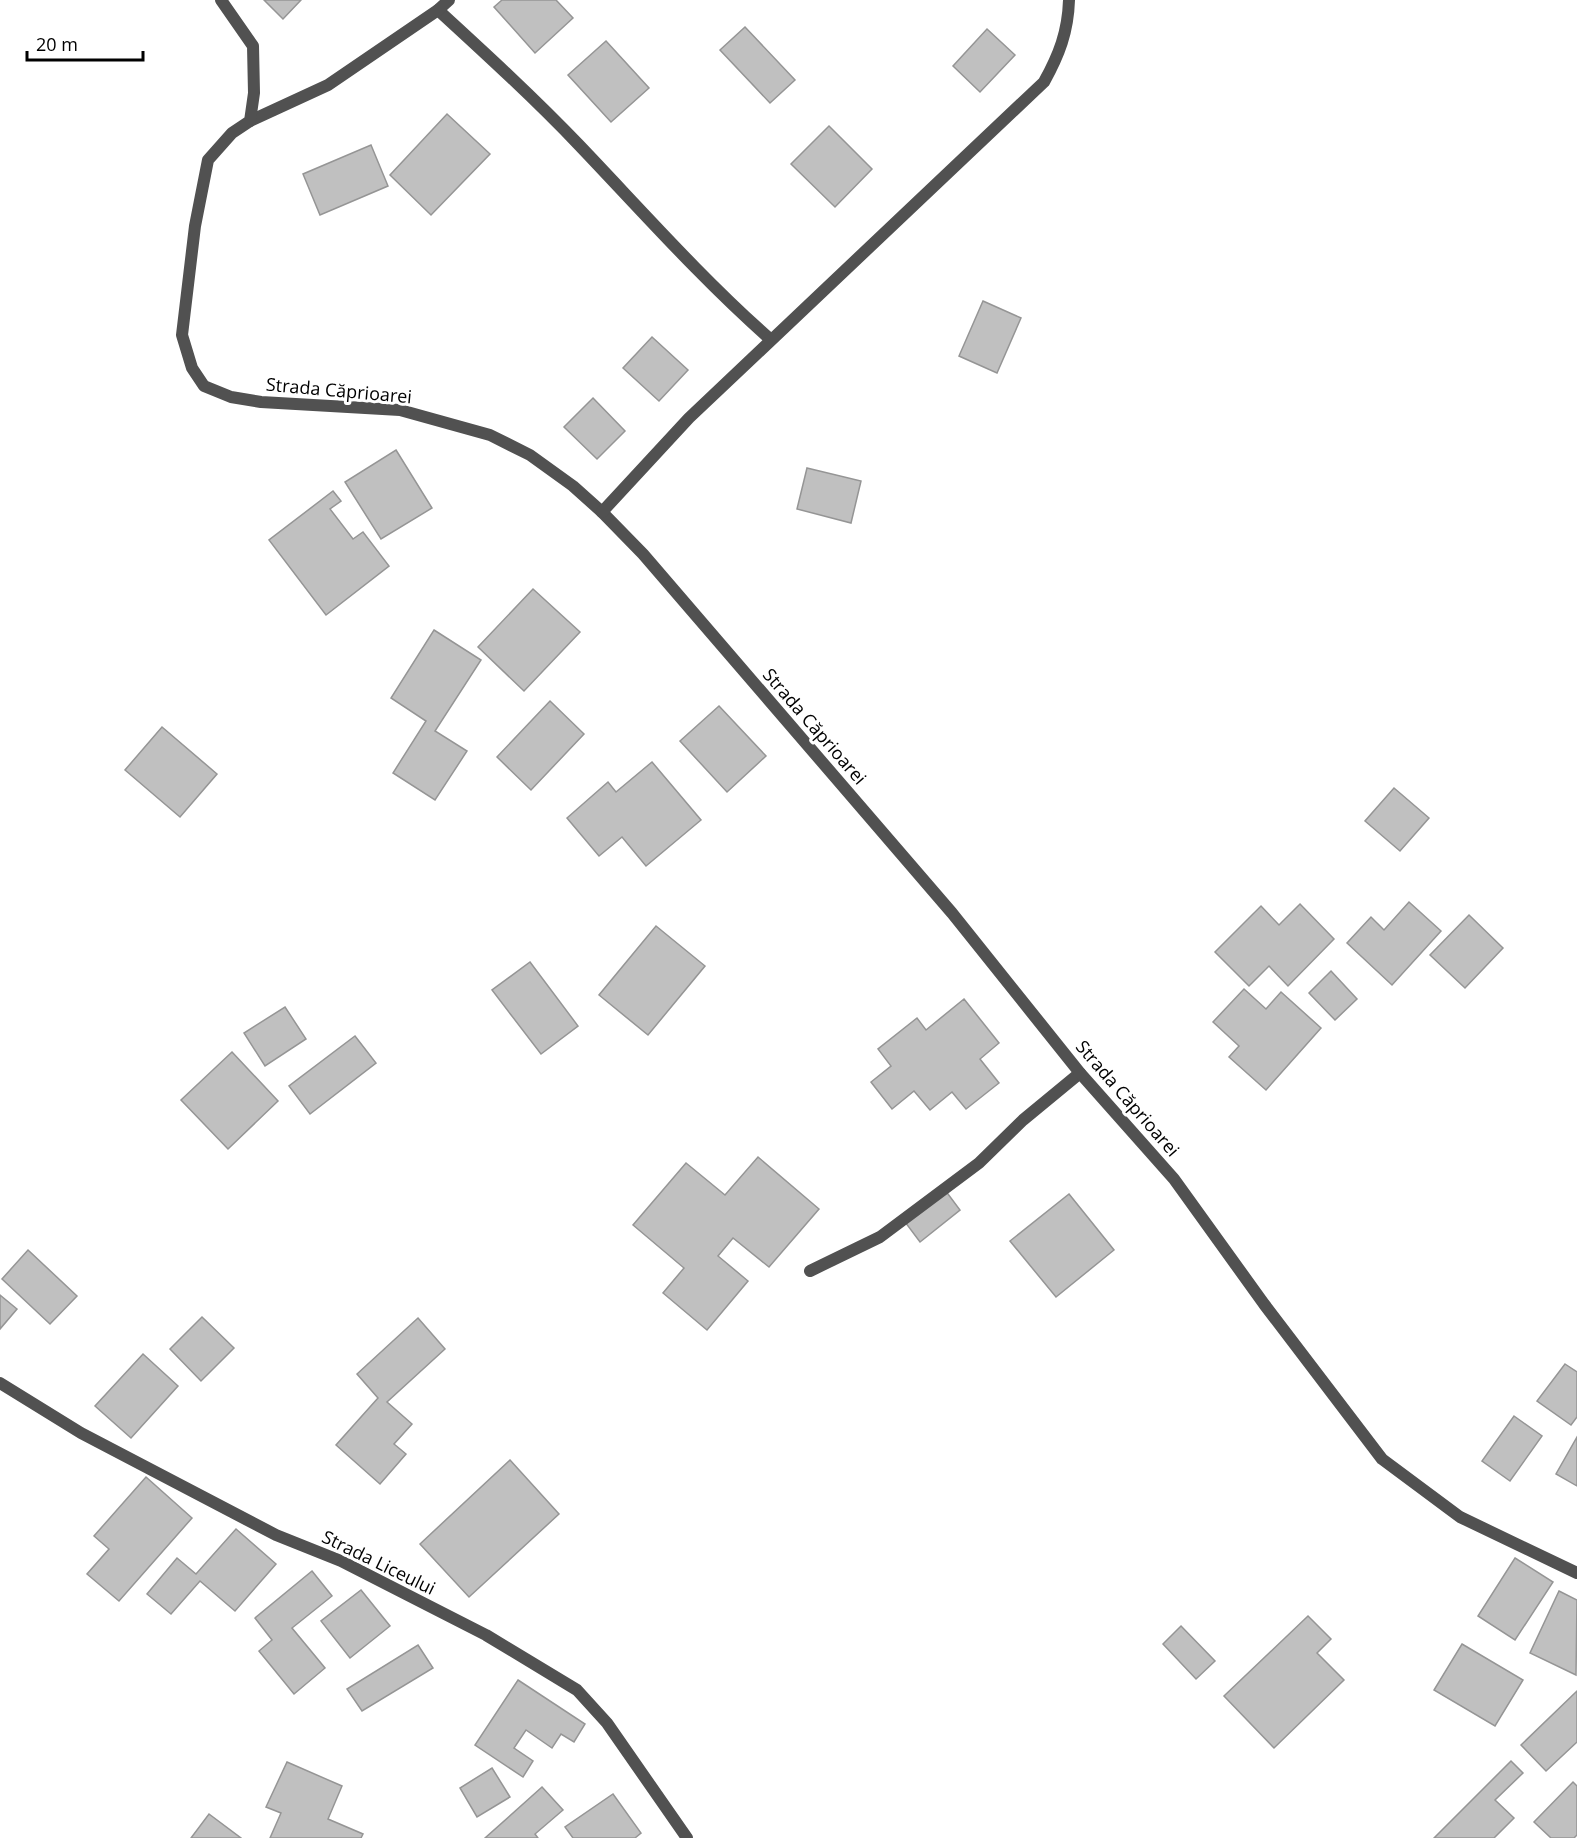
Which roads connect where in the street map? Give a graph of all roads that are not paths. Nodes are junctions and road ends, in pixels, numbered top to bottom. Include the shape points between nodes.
1 (220, 0) edge
2 (449, 0) edge
3 (1069, 0) edge
4 (438, 10) junction
5 (250, 121) junction
6 (770, 339) junction
7 (602, 512) junction
8 (1080, 1073) junction
9 (810, 1271) dead end
10 (0, 1383) edge
11 (1577, 1573) edge
12 (687, 1838) edge

1 - 5 street via 253,46
2 - 4 street
3 - 6 street via 1068,24 1060,53 1044,82
4 - 5 street via 327,85
4 - 6 street via 579,145 654,227
5 - 7 street, Strada Căprioarei via 232,133 208,160 195,226 182,334 192,368 204,386 231,397 261,402 400,410 490,435 530,455
6 - 7 street via 688,418
7 - 8 street, Strada Căprioarei via 643,554 952,913
8 - 9 street via 979,1163 880,1237
8 - 11 street, Strada Căprioarei via 1174,1179 1382,1459 1460,1517
10 - 12 street, Strada Liceului via 81,1433 276,1534 341,1561 476,1630 577,1690 607,1723

